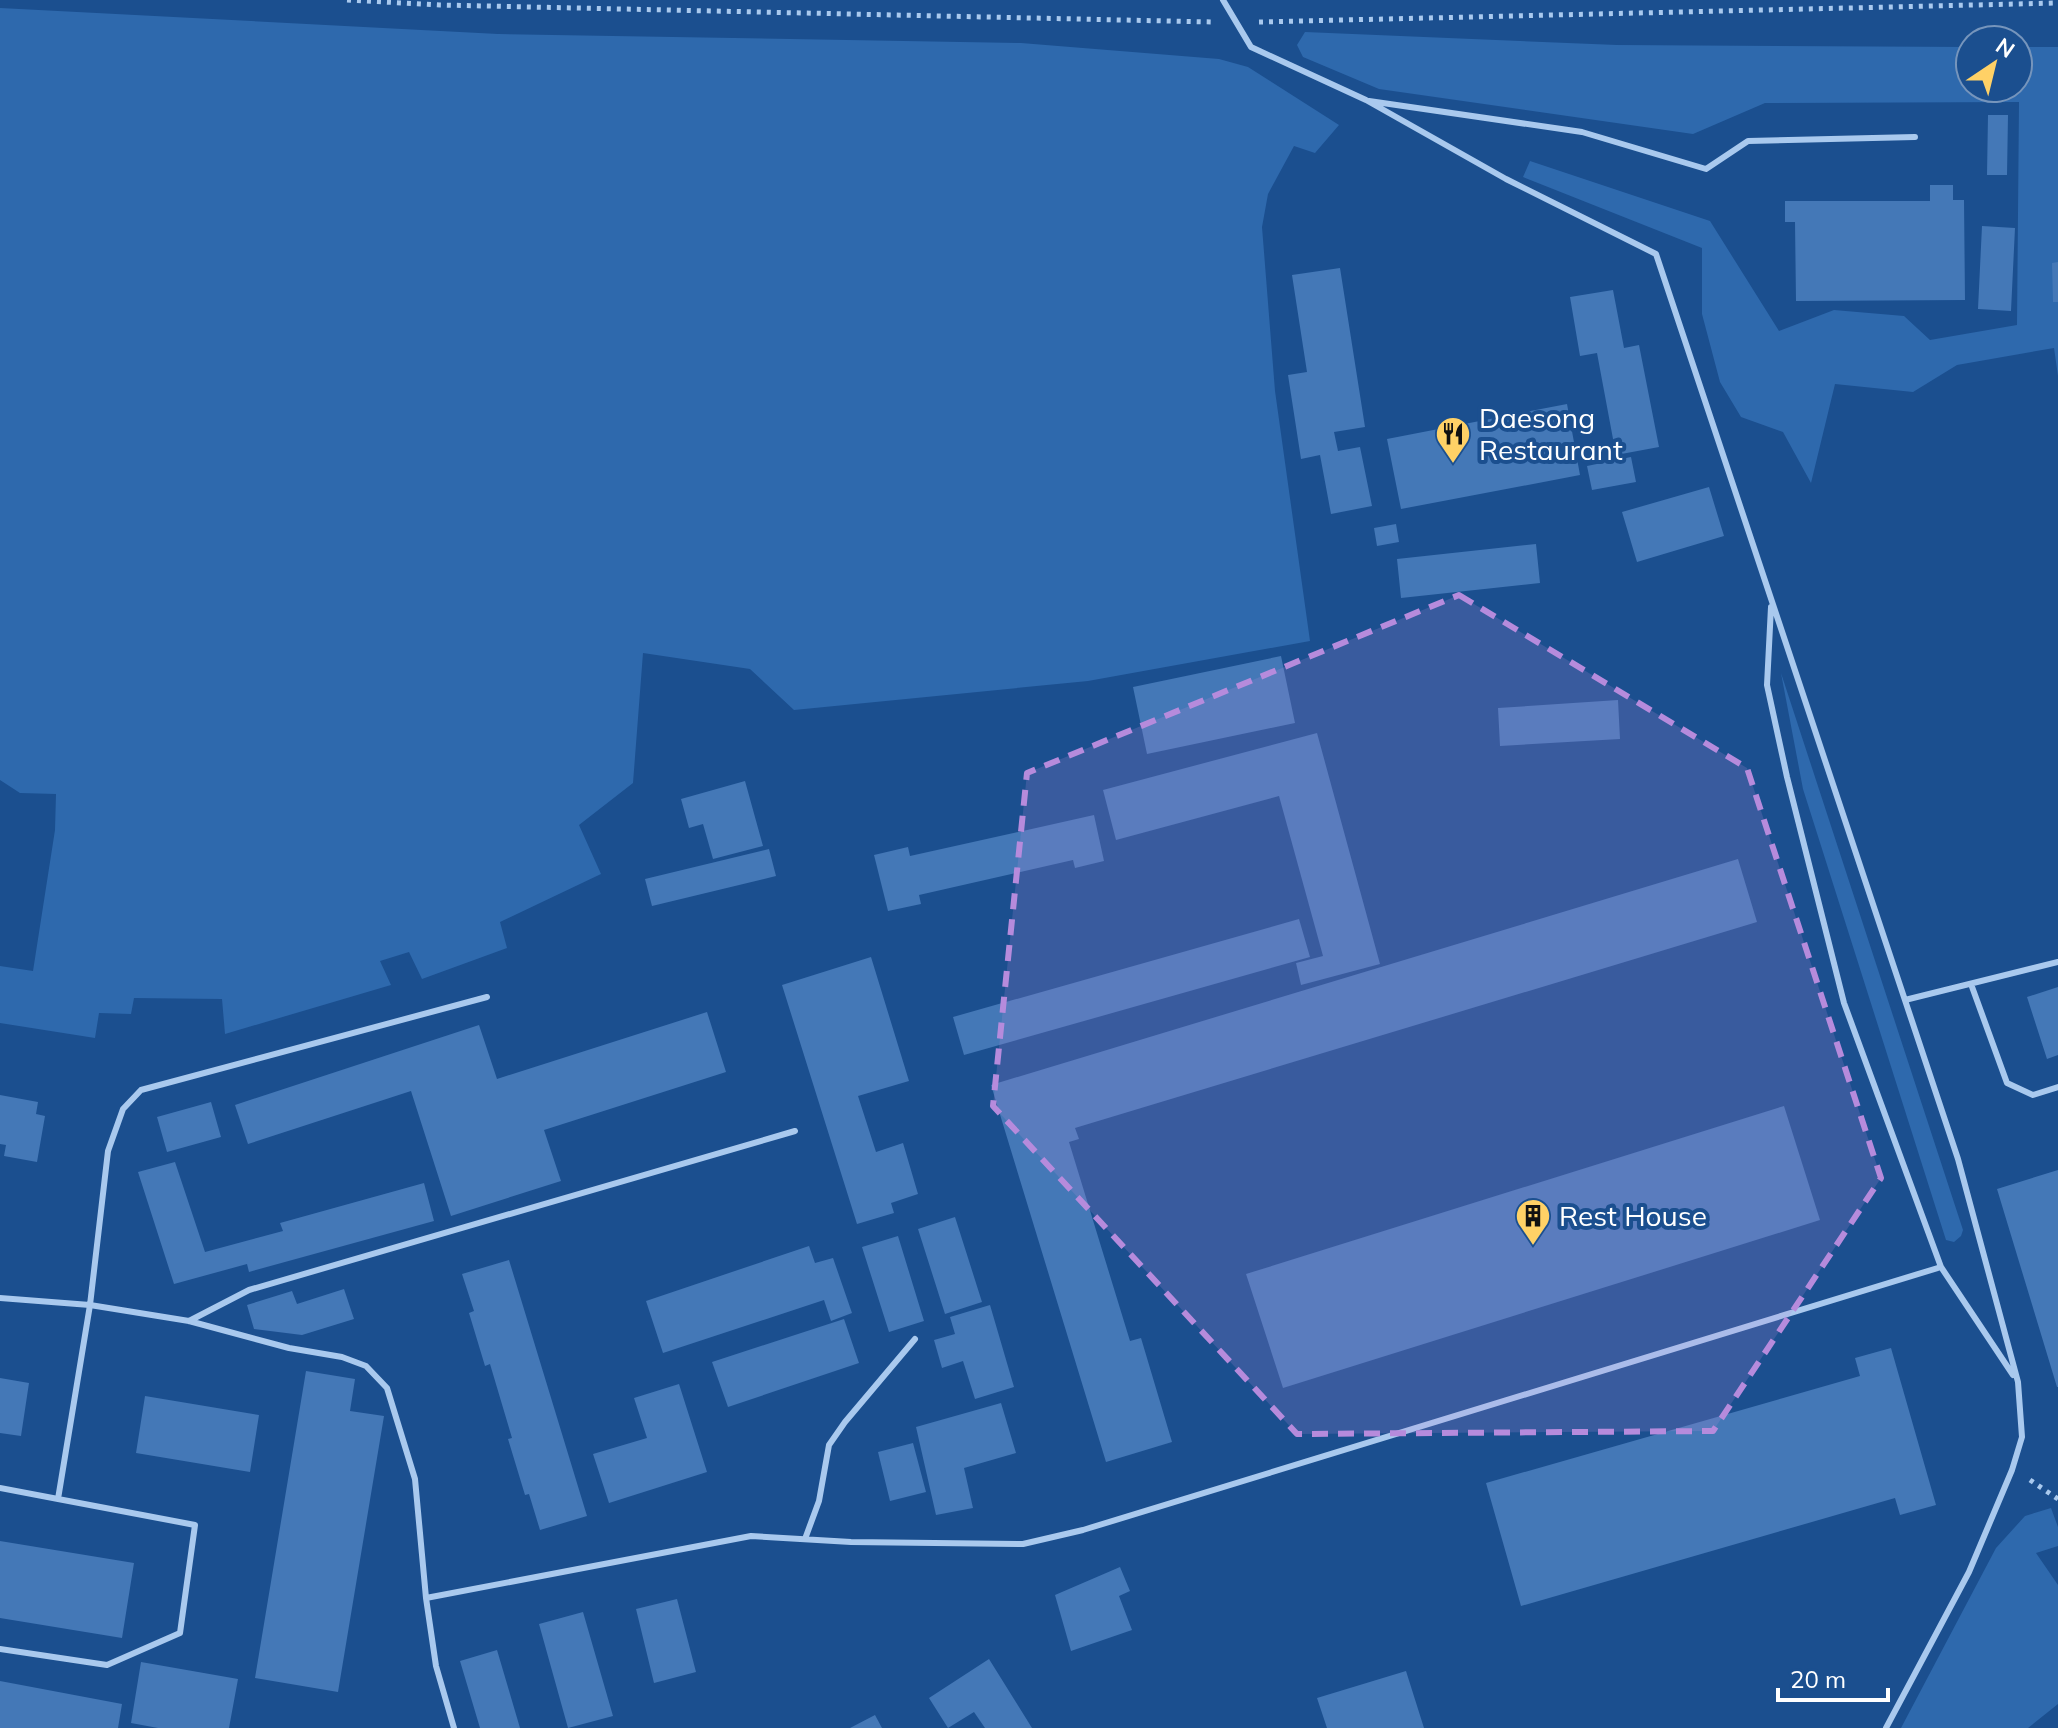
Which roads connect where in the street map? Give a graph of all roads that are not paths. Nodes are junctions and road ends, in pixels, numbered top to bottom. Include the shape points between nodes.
1 (1223, 0) edge
2 (1366, 100) junction
3 (1915, 137) dead end
4 (1772, 604) junction
5 (2058, 962) edge
6 (1971, 984) junction
7 (487, 997) dead end
8 (1905, 1000) junction
9 (2058, 1087) edge
10 (795, 1131) dead end
11 (1941, 1267) junction
12 (0, 1298) edge
13 (90, 1305) junction
14 (189, 1321) junction
15 (915, 1339) dead end
16 (2018, 1382) junction
17 (0, 1488) edge
18 (58, 1499) junction
19 (805, 1539) junction
20 (426, 1598) junction
21 (0, 1649) edge
22 (454, 1728) edge
23 (1886, 1728) edge

1 - 2 lane via 1251,47
2 - 3 lane via 1582,132 1706,169 1748,141
2 - 4 lane via 1506,179 1656,254
4 - 8 lane
4 - 11 lane via 1767,685 1844,1003
5 - 6 lane
6 - 8 lane
6 - 9 lane via 2007,1083 2033,1095
7 - 13 lane via 141,1090 123,1109 108,1151
8 - 16 lane via 1958,1159
10 - 14 lane via 249,1290
11 - 16 lane
11 - 19 lane via 1083,1530 1023,1544
12 - 13 lane
13 - 14 lane
13 - 18 lane
14 - 20 lane via 342,1357 366,1366 387,1388 415,1479
15 - 19 lane via 829,1445 819,1501
16 - 23 lane via 2022,1437 2012,1470 1969,1572
17 - 18 lane
18 - 21 lane via 195,1525 180,1633 107,1665
19 - 20 lane via 751,1536
20 - 22 lane via 436,1666

